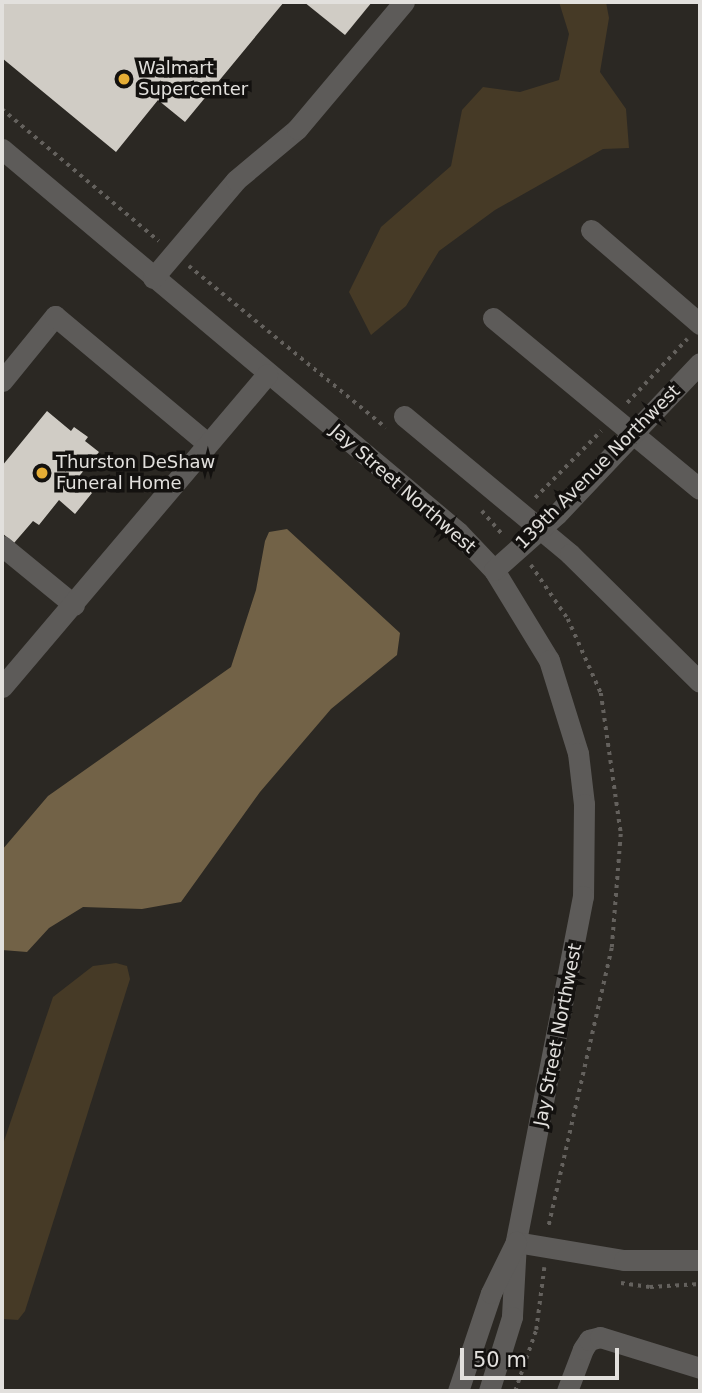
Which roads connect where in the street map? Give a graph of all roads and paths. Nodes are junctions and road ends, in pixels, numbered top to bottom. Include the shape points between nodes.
1 (404, 2) edge
2 (2, 108) edge
3 (2, 149) edge
4 (591, 230) dead end
5 (149, 232) dead end
6 (198, 273) dead end
7 (153, 278) junction
8 (493, 318) dead end
9 (700, 324) edge
10 (700, 363) edge
11 (267, 374) junction
12 (2, 381) edge
13 (404, 416) dead end
14 (633, 434) junction
15 (395, 436) dead end
16 (208, 444) junction
17 (700, 489) edge
18 (478, 506) dead end
19 (541, 528) junction
20 (499, 530) dead end
21 (2, 546) edge
22 (494, 570) junction
23 (74, 605) junction
24 (700, 682) edge
25 (2, 687) edge
26 (516, 1242) junction
27 (700, 1260) edge
28 (544, 1269) dead end
29 (700, 1284) edge
30 (693, 1286) dead end
31 (700, 1368) edge
32 (458, 1391) edge
33 (489, 1391) edge
34 (516, 1391) edge
35 (567, 1391) edge

1 - 7 street via 297,128 236,180
2 - 5 path
3 - 7 street, Jay Street Northwest
4 - 9 street
6 - 15 path
7 - 11 street, Jay Street Northwest
8 - 14 street
10 - 14 street, 139th Avenue Northwest
11 - 16 street
11 - 22 street, Jay Street Northwest via 458,532
12 - 16 street via 55,316
13 - 19 street
14 - 17 street
14 - 19 street, 139th Avenue Northwest
16 - 23 street
18 - 20 path
19 - 22 street, 139th Avenue Northwest
19 - 24 street
21 - 23 street
22 - 26 street, Jay Street Northwest via 549,660 570,720 584,804 577,941
23 - 25 street
26 - 27 street via 624,1260
26 - 32 street, Jay Street Northwest via 500,1270
26 - 33 street, Jay Street Northwest via 512,1317
28 - 34 path via 536,1330
29 - 30 path
31 - 35 street via 600,1337 589,1340 583,1349

